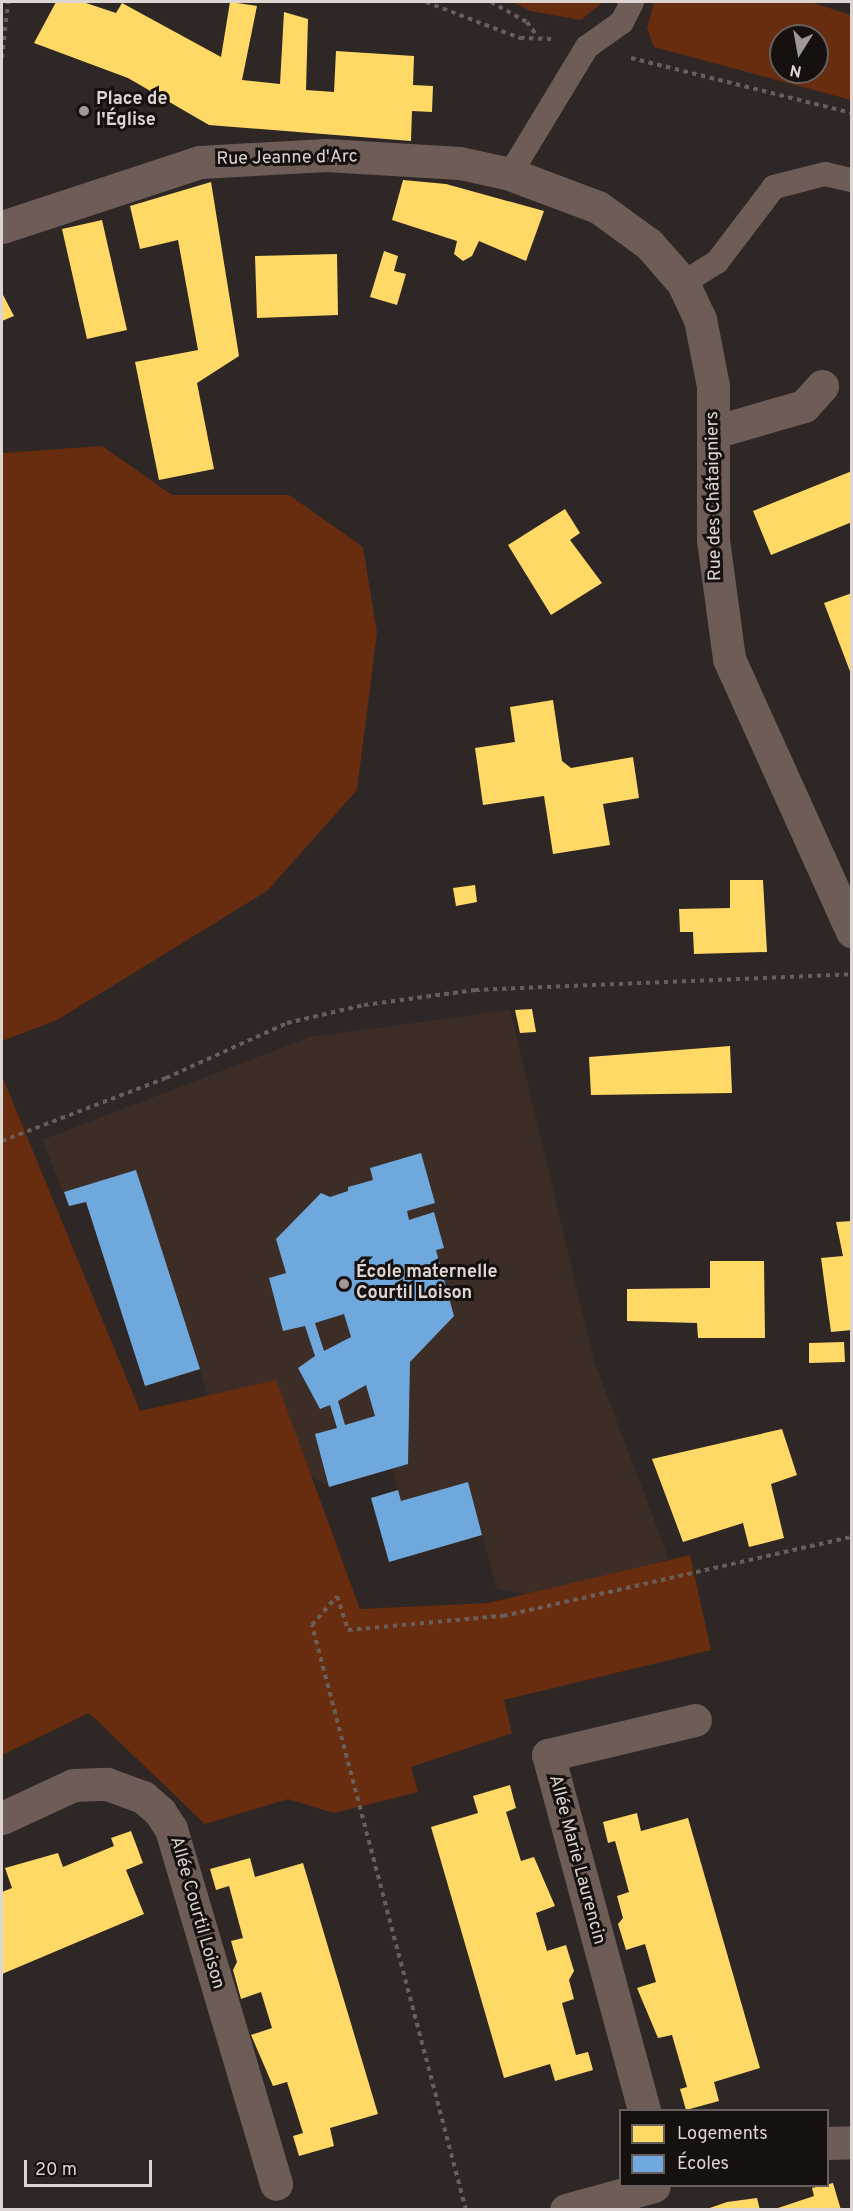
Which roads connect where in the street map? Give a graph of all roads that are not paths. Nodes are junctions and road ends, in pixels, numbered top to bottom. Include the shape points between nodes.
1 (632, 2) edge
2 (510, 174) junction
3 (852, 180) edge
4 (2, 227) edge
5 (683, 283) junction
6 (822, 386) dead end
7 (714, 432) junction
8 (852, 932) edge
9 (694, 1720) dead end
10 (2, 1818) edge
11 (644, 2109) edge
12 (852, 2142) edge
13 (829, 2143) edge
14 (276, 2184) dead end
15 (650, 2187) edge
16 (566, 2210) edge

1 - 2 lane via 622,22 587,48
2 - 4 street, Rue Jeanne d'Arc via 460,163 398,159 226,158 69,202
2 - 5 street, Rue des Châtaigniers via 598,207 649,244
3 - 5 lane via 825,174 774,187 717,261
5 - 7 street, Rue des Châtaigniers via 700,319 713,386
6 - 7 street via 804,406
7 - 8 street, Rue des Châtaigniers via 713,540 729,659
9 - 11 street, Allée Marie Laurencin via 548,1755
10 - 14 street, Allée Courtil Loison via 73,1785 106,1784 143,1797 160,1812 171,1829
12 - 13 street
15 - 16 street

